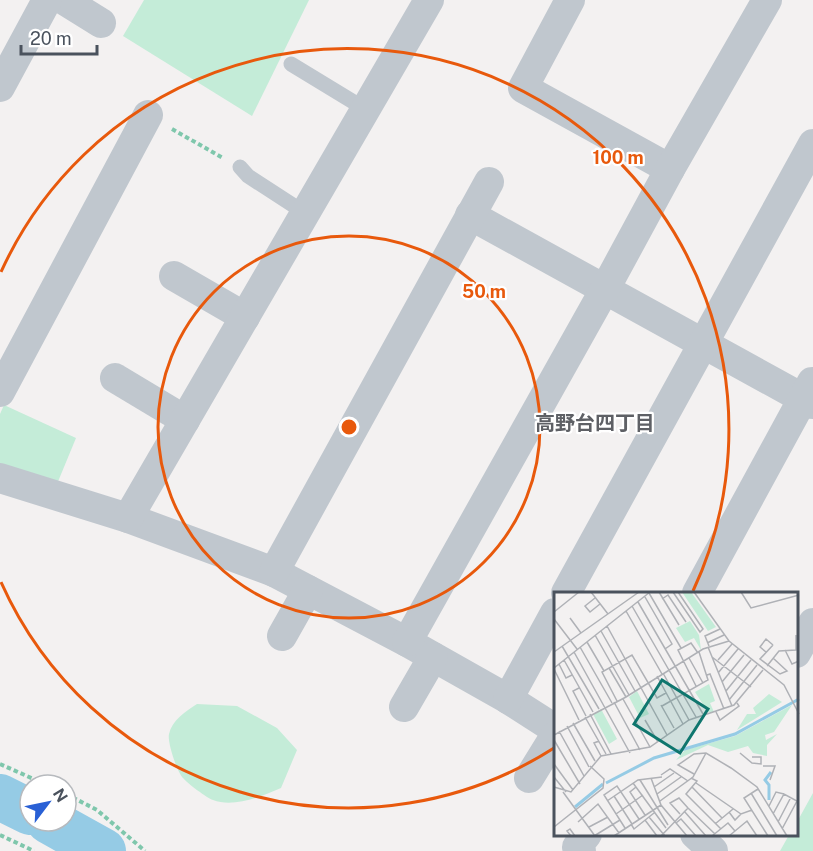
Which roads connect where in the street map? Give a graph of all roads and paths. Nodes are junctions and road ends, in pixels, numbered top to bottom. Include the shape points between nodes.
1 (47, 0) edge
2 (64, 0) edge
3 (570, 0) edge
4 (766, 0) edge
5 (421, 3) edge
6 (101, 23) dead end
7 (291, 64) dead end
8 (0, 87) edge
9 (365, 109) junction
10 (148, 115) joint
11 (813, 144) edge
12 (240, 167) joint
13 (670, 169) junction
14 (489, 182) dead end
15 (305, 213) junction
16 (470, 215) junction
17 (174, 276) dead end
18 (605, 290) junction
19 (245, 317) junction
20 (703, 344) junction
21 (115, 378) dead end
22 (0, 392) edge
23 (810, 395) edge
24 (185, 420) junction
25 (0, 478) edge
26 (128, 518) junction
27 (274, 572) junction
28 (308, 590) junction
29 (567, 592) edge
30 (698, 592) edge
31 (554, 615) edge
32 (813, 623) edge
33 (282, 636) dead end
34 (407, 642) junction
35 (798, 649) edge
36 (433, 657) junction
37 (508, 699) junction
38 (404, 707) dead end
39 (554, 728) edge
40 (554, 738) edge
41 (0, 764) edge
42 (20, 773) edge
43 (529, 778) dead end
44 (78, 800) edge
45 (0, 835) edge
46 (585, 836) edge
47 (34, 851) edge
48 (145, 851) edge
49 (581, 851) edge

1 - 8 street
2 - 6 street
3 - 13 street via 523,88
4 - 13 street
5 - 9 street
7 - 9 lane
9 - 15 street
10 - 12 path
10 - 22 street
11 - 20 street
12 - 15 lane
13 - 18 street
14 - 16 street
15 - 19 street
16 - 18 street
16 - 27 street
17 - 19 street
18 - 20 street
18 - 34 street
19 - 24 street
20 - 23 street
20 - 29 street
21 - 24 street
23 - 30 street
24 - 26 street
25 - 26 street
26 - 27 street
27 - 28 street
28 - 33 street
28 - 34 street
31 - 37 street
32 - 35 street
34 - 36 street
36 - 37 street
36 - 38 street
37 - 39 street
40 - 43 street
41 - 42 path
44 - 48 path via 96,810
45 - 47 path
46 - 49 street via 577,847

